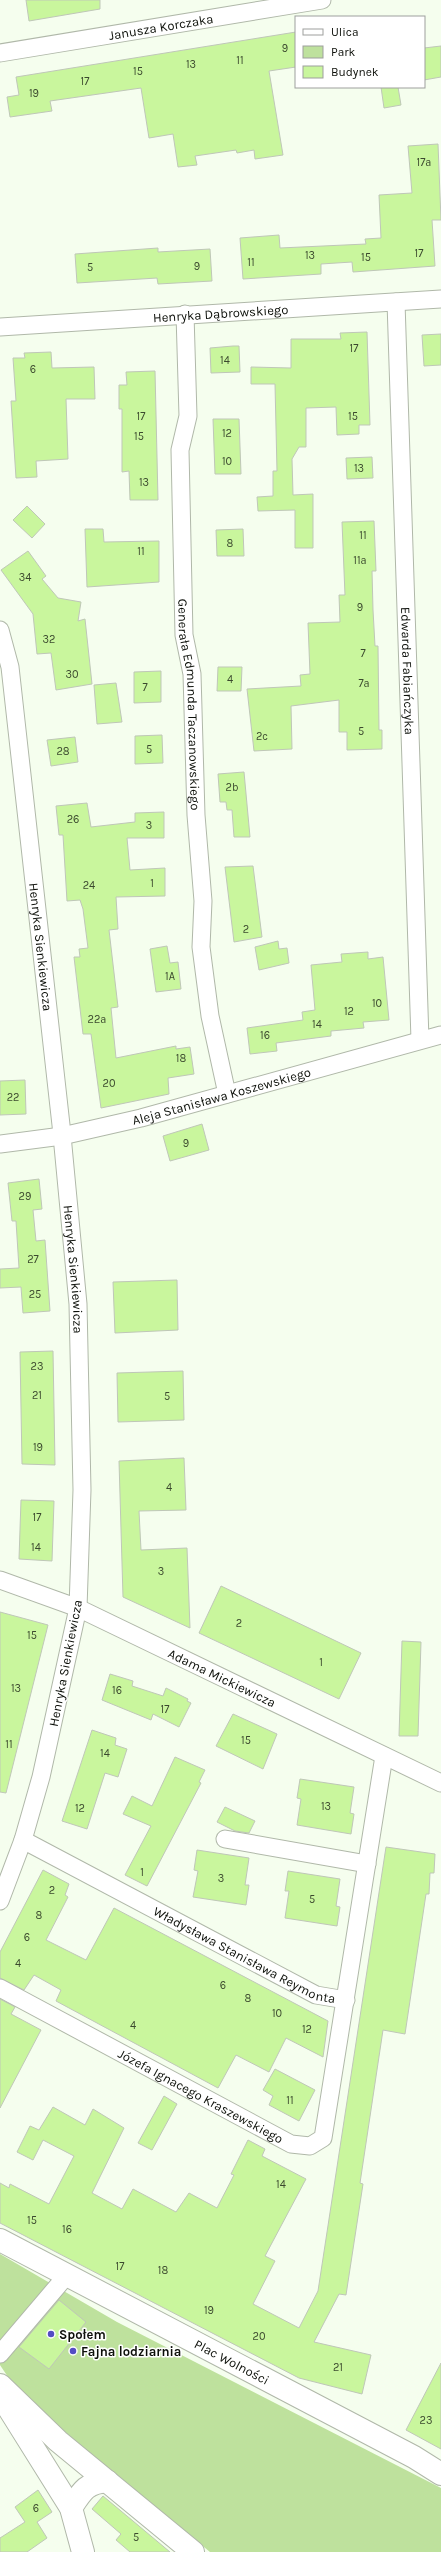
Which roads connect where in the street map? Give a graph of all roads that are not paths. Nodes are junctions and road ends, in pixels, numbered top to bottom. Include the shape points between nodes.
1 (322, 0) edge
2 (0, 52) edge
3 (441, 299) edge
4 (396, 302) junction
5 (185, 314) junction
6 (0, 327) edge
7 (0, 630) edge
8 (441, 1035) edge
9 (420, 1040) junction
10 (227, 1094) junction
11 (62, 1136) junction
12 (0, 1144) edge
13 (0, 1580) edge
14 (78, 1608) junction
15 (384, 1756) junction
16 (441, 1782) edge
17 (225, 1839) dead end
18 (23, 1840) junction
19 (367, 1864) junction
20 (0, 1901) edge
21 (0, 1988) edge
22 (346, 2000) junction
23 (0, 2240) edge
24 (67, 2275) junction
25 (0, 2354) edge
26 (0, 2385) edge
27 (0, 2395) edge
28 (441, 2474) edge
29 (107, 2481) junction
30 (72, 2508) junction
31 (83, 2552) edge
32 (193, 2552) edge

1 - 2 street, Janusza Korczaka
3 - 4 street, Henryka Dąbrowskiego
4 - 5 street, Henryka Dąbrowskiego
4 - 9 street, Edwarda Fabiańczyka
5 - 6 street, Henryka Dąbrowskiego
5 - 10 street, Generała Edmunda Taczanowskiego via 188,416 180,450 184,635 192,674 196,815 203,901 201,947 210,1016
7 - 11 street, Henryka Sienkiewicza via 10,667
8 - 9 street, Aleja Stanisława Koszewskiego
9 - 10 street, Aleja Stanisława Koszewskiego
10 - 11 street, Aleja Stanisława Koszewskiego
11 - 12 street, Aleja Stanisława Koszewskiego
11 - 14 street, Henryka Sienkiewicza via 78,1304 82,1490
13 - 14 street, Adama Mickiewicza
14 - 15 street, Adama Mickiewicza
14 - 18 street, Henryka Sienkiewicza via 41,1777
15 - 16 street, Adama Mickiewicza
15 - 19 street, Władysława Stanisława Reymonta
17 - 19 street
18 - 20 street, Henryka Sienkiewicza
18 - 22 street, Władysława Stanisława Reymonta via 316,1995
19 - 22 street, Władysława Stanisława Reymonta
21 - 22 street, Józefa Ignacego Kraszewskiego via 291,2144 310,2146 323,2138
23 - 24 street, Plac Wolności
24 - 25 street
24 - 28 street, Plac Wolności via 414,2457
26 - 29 street via 58,2441
27 - 30 street
29 - 30 street via 93,2482 82,2491
29 - 32 street
30 - 31 street

